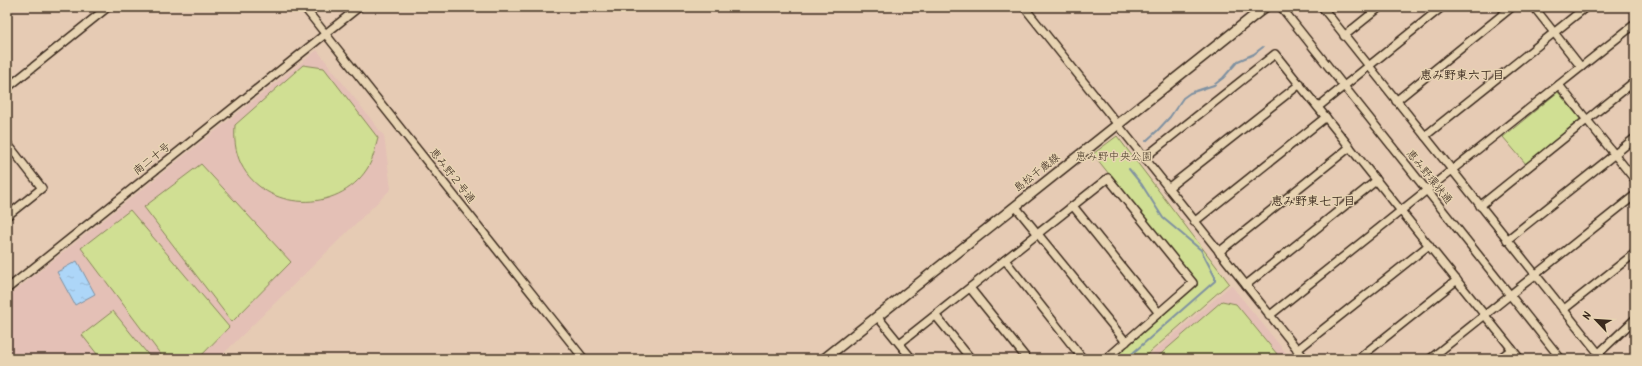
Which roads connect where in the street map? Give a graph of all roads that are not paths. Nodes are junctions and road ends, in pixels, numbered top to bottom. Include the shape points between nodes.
1 (108, 7) edge
2 (304, 7) edge
3 (359, 7) edge
4 (1024, 7) edge
5 (1264, 7) edge
6 (1281, 7) edge
7 (1322, 7) edge
8 (1380, 7) edge
9 (1442, 7) edge
10 (1512, 7) edge
11 (1534, 7) edge
12 (1586, 7) edge
13 (1635, 24) edge
14 (1554, 32) junction
15 (326, 34) junction
16 (1344, 36) junction
17 (1369, 66) junction
18 (1581, 67) junction
19 (1635, 81) edge
20 (1300, 84) junction
21 (1559, 85) junction
22 (1343, 86) junction
23 (7, 88) edge
24 (1396, 101) junction
25 (1318, 107) junction
26 (1326, 117) junction
27 (1586, 120) junction
28 (1118, 125) junction
29 (1425, 136) junction
30 (1635, 138) edge
31 (7, 143) edge
32 (1350, 148) junction
33 (1614, 156) junction
34 (1144, 158) junction
35 (1452, 170) junction
36 (1376, 180) junction
37 (1635, 180) edge
38 (1168, 188) junction
39 (1426, 191) junction
40 (1635, 195) edge
41 (1015, 206) junction
42 (1073, 206) junction
43 (1480, 206) junction
44 (1401, 211) junction
45 (7, 216) edge
46 (1194, 222) junction
47 (1038, 233) junction
48 (1507, 240) junction
49 (1429, 246) junction
50 (1218, 252) junction
51 (1635, 252) edge
52 (1004, 260) junction
53 (1536, 275) junction
54 (1456, 280) junction
55 (1246, 285) junction
56 (970, 288) junction
57 (7, 290) edge
58 (1511, 296) junction
59 (1563, 310) junction
60 (1159, 313) junction
61 (878, 316) junction
62 (936, 316) junction
63 (1269, 316) junction
64 (1485, 316) junction
65 (1635, 319) edge
66 (1126, 342) junction
67 (900, 343) junction
68 (1512, 349) junction
69 (1297, 350) junction
70 (1601, 356) edge
71 (584, 359) edge
72 (824, 359) edge
73 (912, 359) edge
74 (971, 359) edge
75 (1027, 359) edge
76 (1083, 359) edge
77 (1106, 359) edge
78 (1305, 359) edge
79 (1358, 359) edge
80 (1430, 359) edge
81 (1499, 359) edge
82 (1520, 359) edge
83 (1561, 359) edge

1 - 23 street
2 - 15 street, 恵み野２号通
3 - 15 street
4 - 28 street
5 - 28 main road, 島松千歳線
6 - 22 street, 恵み野環状通
7 - 16 street
8 - 16 street
9 - 17 street
10 - 24 street
11 - 14 street
12 - 14 street
13 - 18 street
14 - 18 street
14 - 29 street
15 - 57 street, 南二十号
15 - 71 street, 恵み野２号通
16 - 17 street
17 - 22 street
17 - 24 street
18 - 21 street
19 - 27 street
20 - 25 street
20 - 34 street via 1275,54
20 - 38 street
21 - 27 street
21 - 35 street
22 - 25 street
22 - 39 street, 恵み野環状通
24 - 29 street
25 - 26 street
26 - 32 street
26 - 46 street
27 - 33 street
27 - 43 street
28 - 34 street
28 - 41 main road, 島松千歳線
29 - 35 street
30 - 33 street
31 - 45 street via 42,188
32 - 36 street
32 - 50 street
33 - 37 street
33 - 48 street
34 - 38 street
35 - 39 street
35 - 43 street
36 - 44 street
36 - 55 street
38 - 46 street
39 - 44 street
39 - 58 street, 恵み野環状通
40 - 53 street
41 - 47 street
41 - 61 main road, 島松千歳線
42 - 47 street
42 - 60 street
42 - 60 street via 1108,178 1193,283
43 - 48 street
44 - 49 street
44 - 63 street
46 - 50 street
47 - 52 street
47 - 66 street
48 - 53 street
49 - 54 street
49 - 69 street
50 - 55 street
51 - 59 street
52 - 56 street
52 - 76 street
53 - 58 street
53 - 59 street
54 - 64 street
54 - 79 street
55 - 63 street
56 - 62 street
56 - 75 street
58 - 64 street
58 - 83 street, 恵み野環状通
59 - 70 street
60 - 66 street
61 - 67 street
61 - 72 main road, 島松千歳線
62 - 67 street
62 - 74 street
63 - 69 street
64 - 68 street
64 - 80 street
65 - 70 street
66 - 77 street
67 - 73 street
68 - 81 street
68 - 82 street
69 - 78 street

